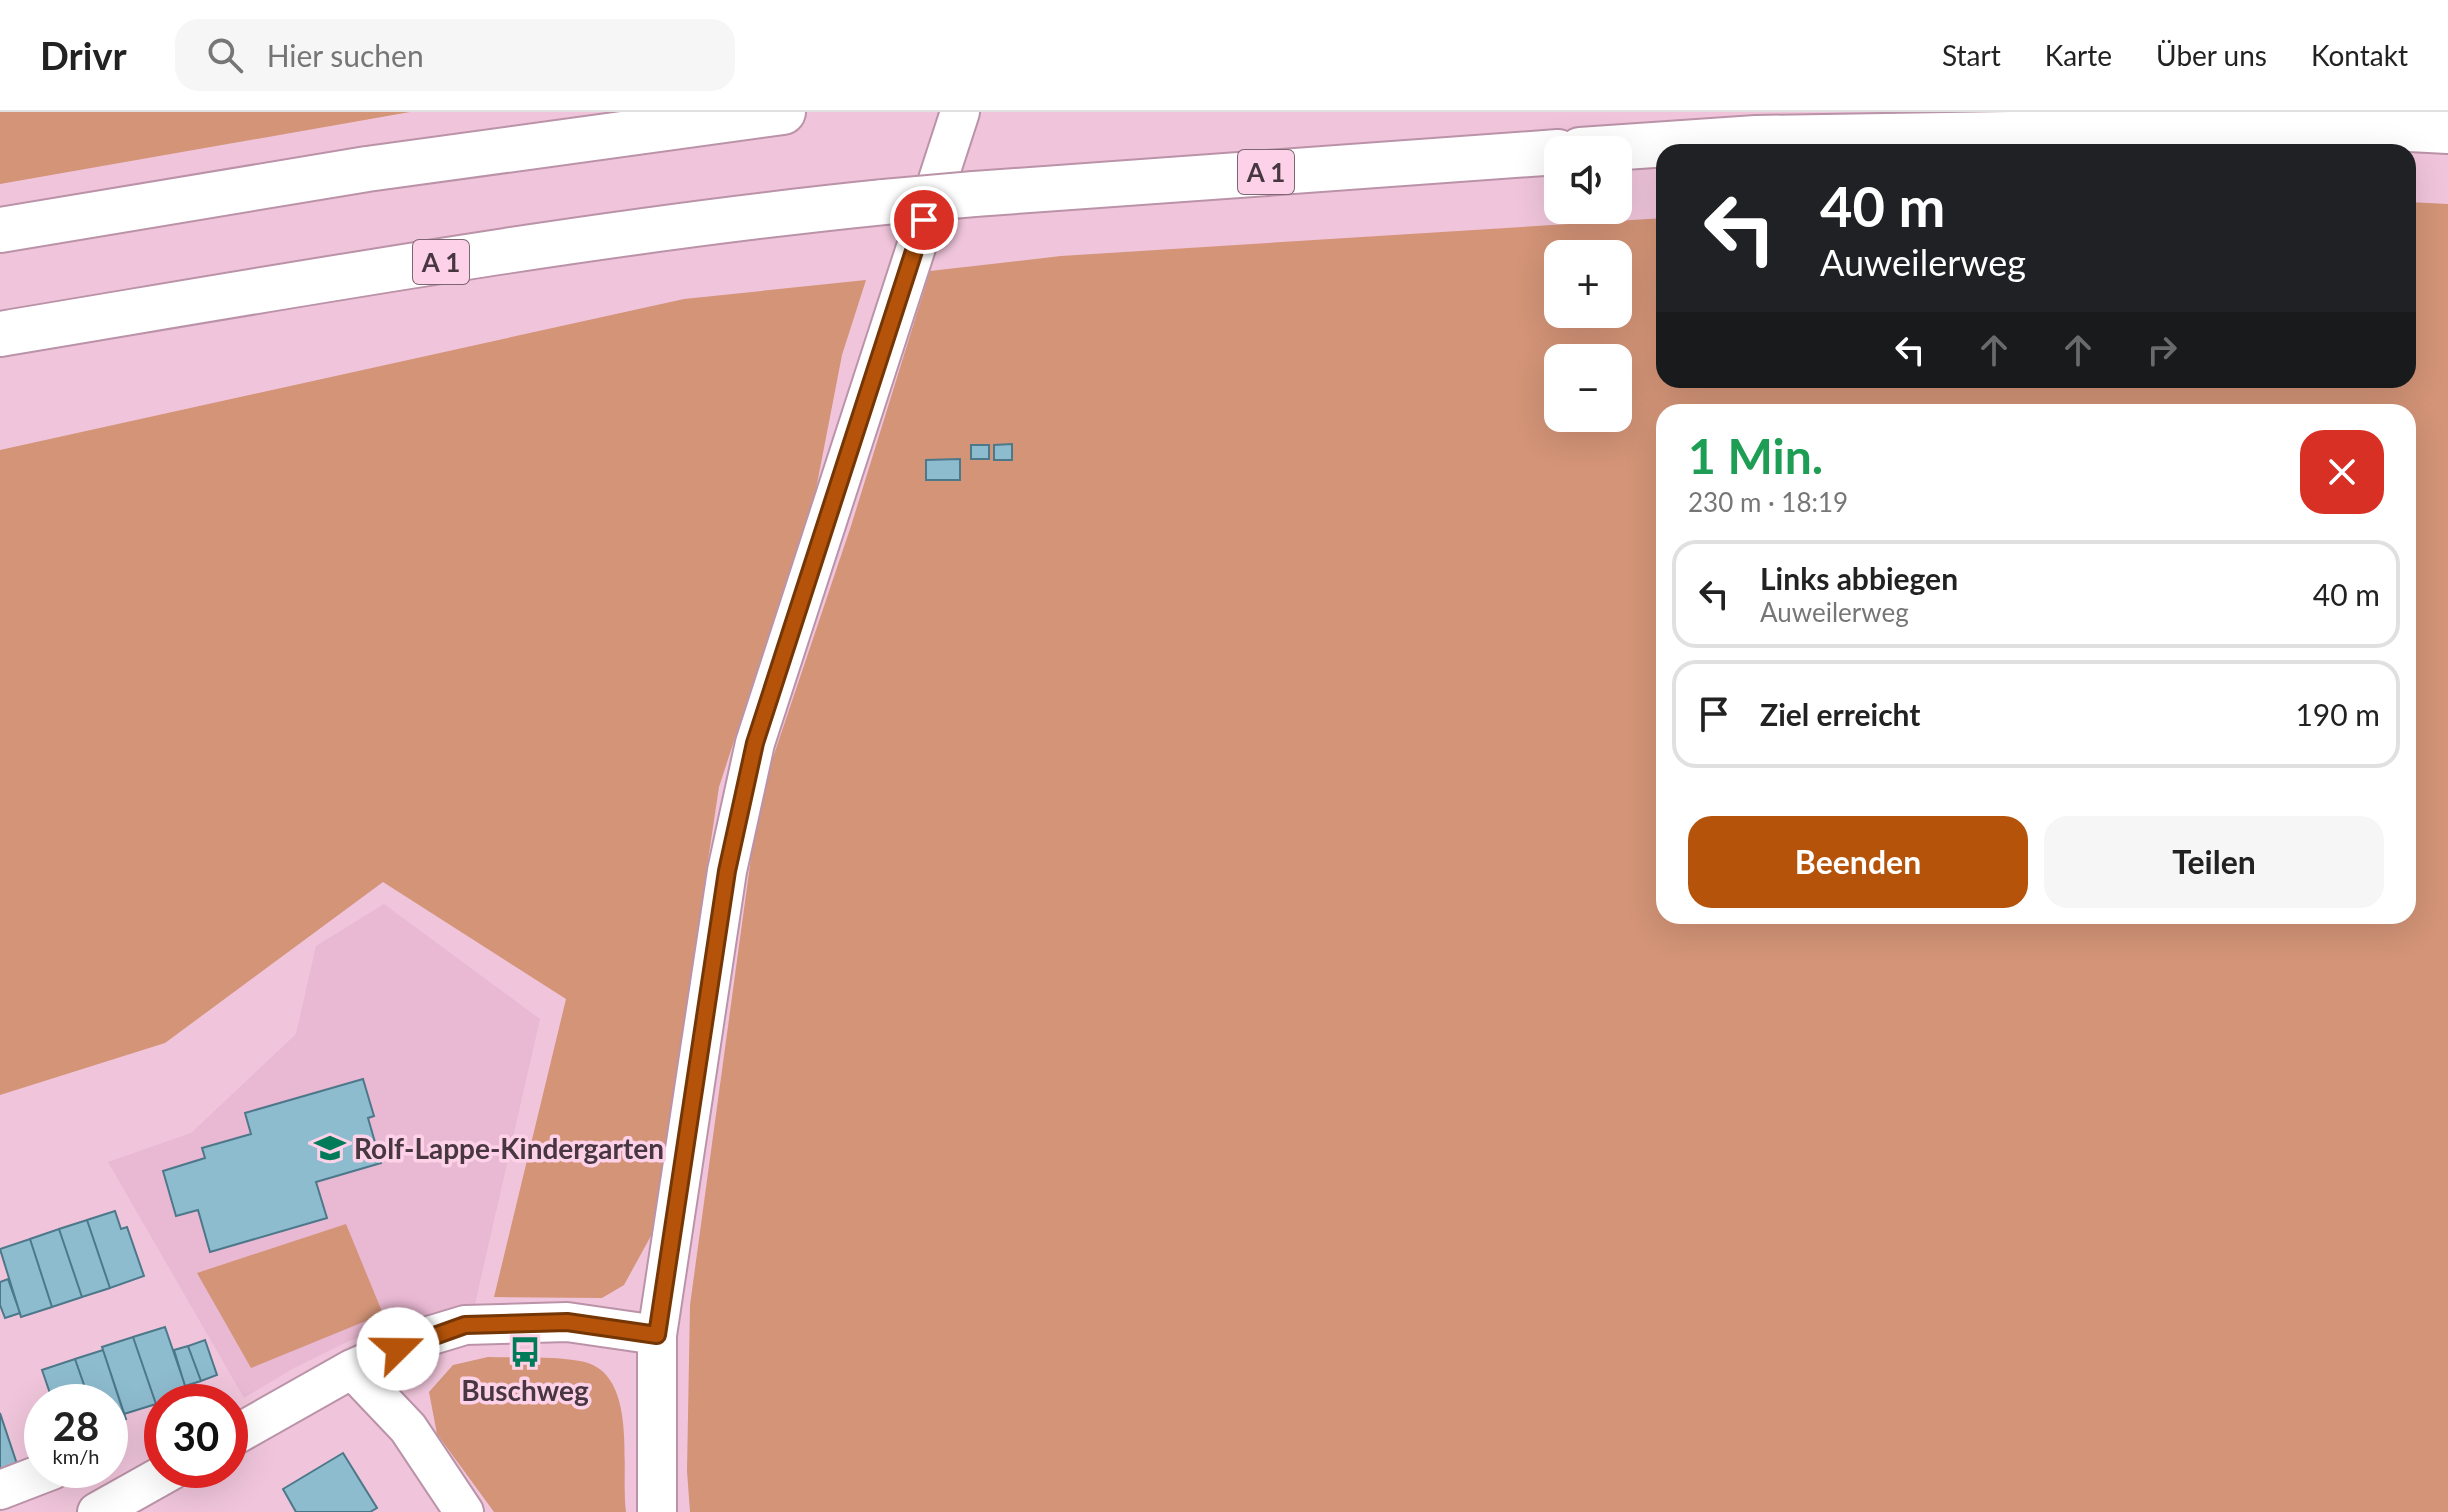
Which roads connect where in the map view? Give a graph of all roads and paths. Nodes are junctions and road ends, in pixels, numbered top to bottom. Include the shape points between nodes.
1 (783, 112) edge
2 (960, 112) edge
3 (2448, 131) edge
4 (1668, 144) edge
5 (1656, 145) edge
6 (1632, 146) edge
7 (1544, 153) edge
8 (0, 230) edge
9 (0, 334) edge
10 (657, 1335) junction
11 (352, 1369) junction
12 (248, 1428) edge
13 (24, 1481) edge
14 (144, 1486) edge
15 (0, 1490) edge
16 (97, 1512) edge
17 (464, 1512) edge
18 (657, 1512) edge

1 - 8 highway via 367,169
2 - 10 street via 755,743 727,871
3 - 4 highway via 1756,138
5 - 6 highway
7 - 9 highway, A 1, bridge via 773,213
10 - 11 street via 567,1322 465,1325
10 - 18 street
11 - 12 street
11 - 17 street via 408,1428
13 - 15 street
14 - 16 street

